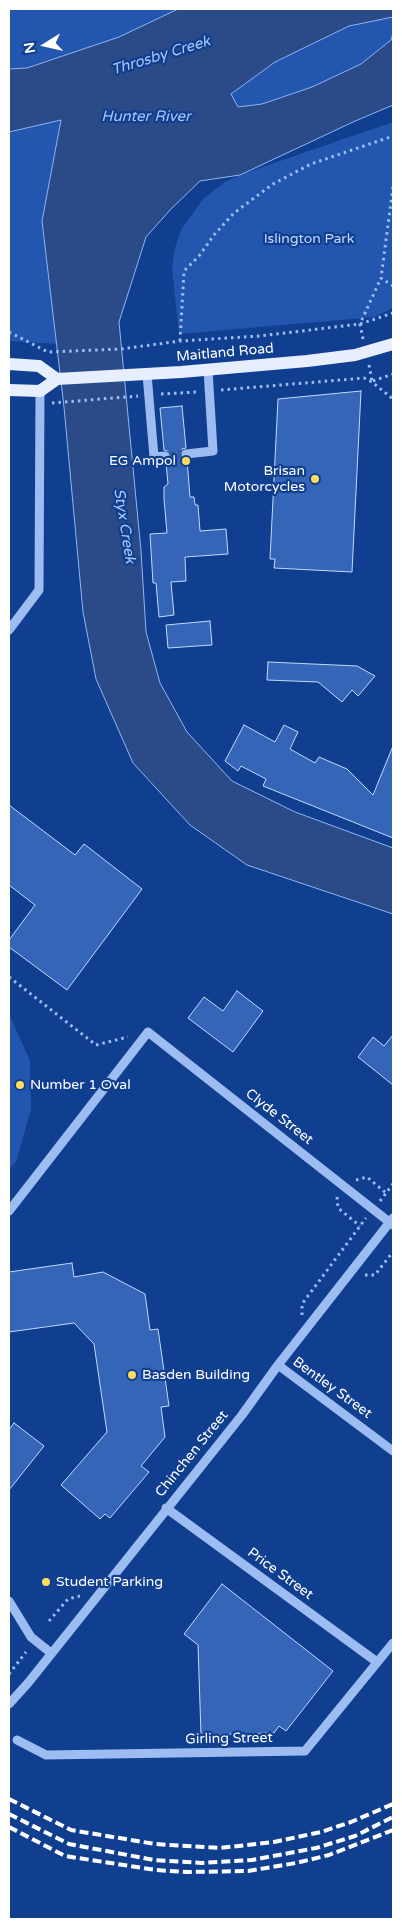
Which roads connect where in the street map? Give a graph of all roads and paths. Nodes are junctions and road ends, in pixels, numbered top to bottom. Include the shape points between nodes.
1 (393, 136) edge
2 (393, 187) edge
3 (381, 278) junction
4 (393, 286) edge
5 (393, 313) edge
6 (360, 324) junction
7 (9, 332) edge
8 (180, 341) junction
9 (392, 348) edge
10 (9, 364) edge
11 (208, 370) junction
12 (147, 374) junction
13 (393, 374) edge
14 (57, 378) junction
15 (372, 382) junction
16 (9, 390) edge
17 (40, 391) junction
18 (209, 391) junction
19 (149, 396) junction
20 (393, 399) edge
21 (63, 402) dead end
22 (186, 454) tunnel mouth
23 (165, 456) dead end
24 (9, 630) edge
25 (9, 977) edge
26 (148, 1032) junction
27 (367, 1177) dead end
28 (393, 1184) edge
29 (338, 1208) dead end
30 (9, 1210) edge
31 (392, 1222) edge
32 (393, 1254) edge
33 (376, 1275) dead end
34 (302, 1304) dead end
35 (278, 1365) junction
36 (393, 1450) edge
37 (166, 1508) junction
38 (68, 1599) dead end
39 (9, 1601) edge
40 (49, 1621) dead end
41 (393, 1643) edge
42 (26, 1652) dead end
43 (52, 1653) junction
44 (378, 1662) junction
45 (9, 1674) edge
46 (9, 1704) edge
47 (17, 1740) dead end

1 - 8 path via 311,164 272,184 234,213 184,270
2 - 3 path
3 - 4 path
3 - 6 path
5 - 6 path
6 - 8 path via 260,336
7 - 8 path via 48,352 121,349
9 - 11 main road, Maitland Road via 341,357
10 - 14 main road via 39,366
11 - 12 main road, Maitland Road
11 - 18 street
12 - 14 main road, Maitland Road
12 - 19 street
13 - 15 path
14 - 17 main road
15 - 18 path via 364,378
15 - 20 path
16 - 17 main road
17 - 24 street via 39,590
18 - 19 path
18 - 22 street via 213,451
19 - 21 path
19 - 23 street via 154,457
25 - 26 path via 96,1045
26 - 30 street
26 - 31 street, Clyde Street
27 - 28 path via 386,1193
29 - 34 path via 360,1226
31 - 35 street, Chinchen Street
32 - 33 path
35 - 36 street, Bentley Street
35 - 37 street, Chinchen Street
37 - 43 street, Chinchen Street
37 - 44 street, Price Street
38 - 40 path
39 - 43 street via 31,1637
41 - 44 street, Girling Street
42 - 45 path
43 - 46 street, Chinchen Street
44 - 47 street, Girling Street via 305,1751 46,1755

